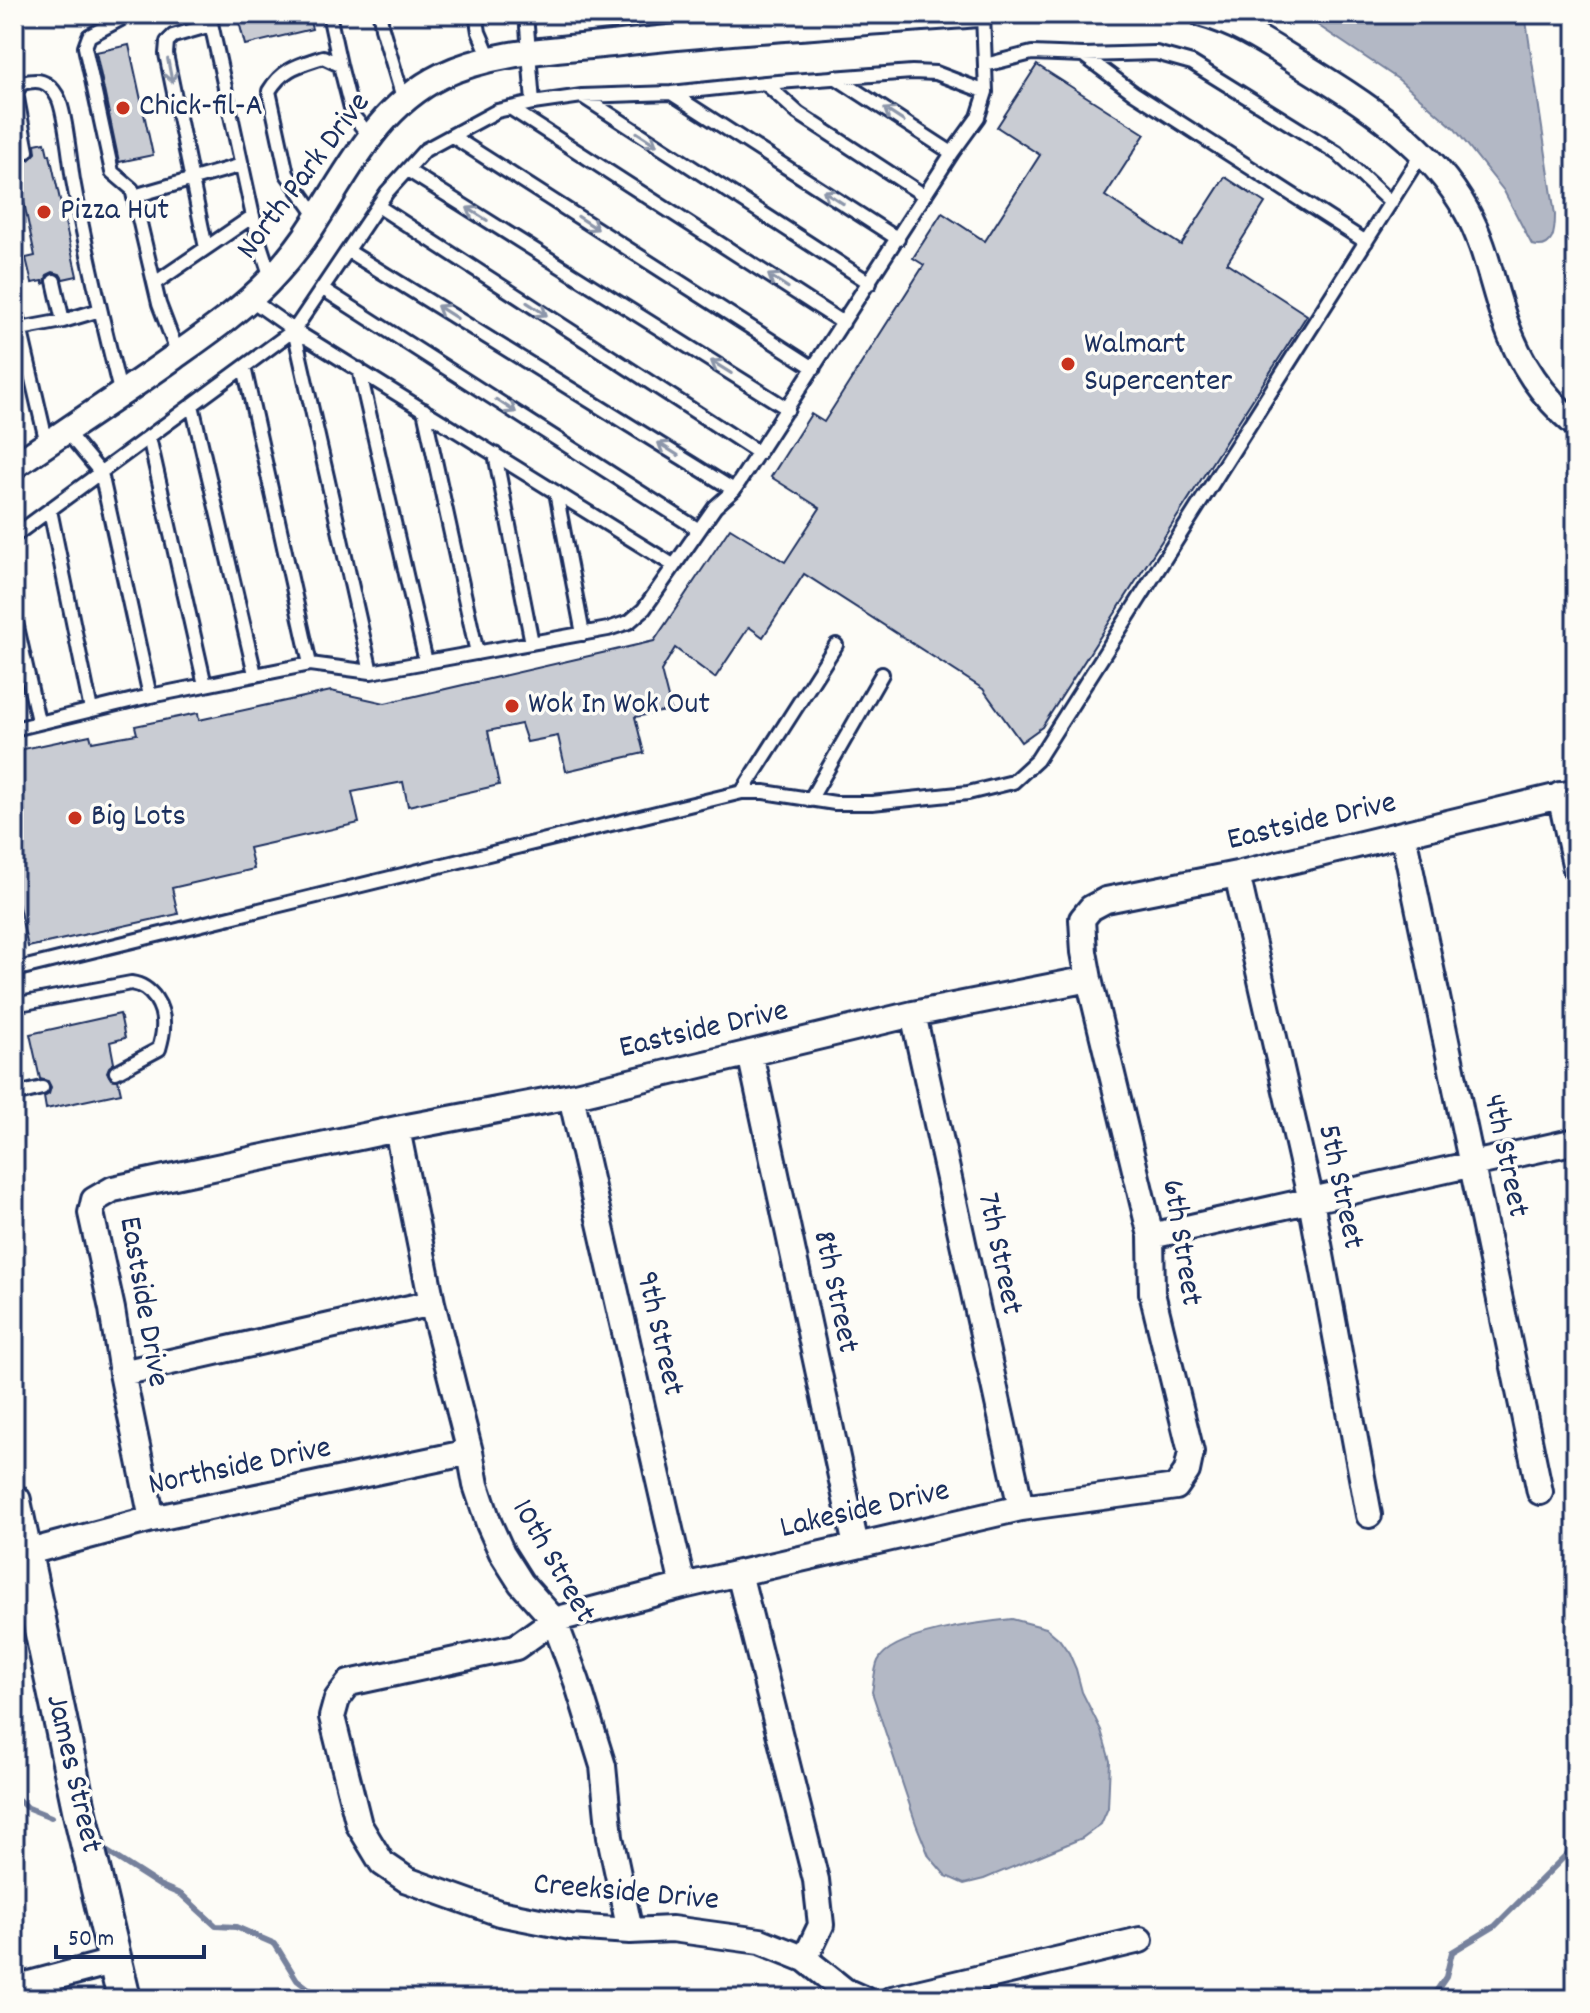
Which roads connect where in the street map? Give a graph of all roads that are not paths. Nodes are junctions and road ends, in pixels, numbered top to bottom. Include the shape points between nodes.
1 (130, 14) edge
2 (329, 14) edge
3 (380, 14) edge
4 (476, 14) edge
5 (526, 14) edge
6 (981, 14) edge
7 (1202, 14) edge
8 (210, 20) edge
9 (529, 53) junction
10 (1083, 55) junction
11 (491, 60) junction
12 (340, 65) junction
13 (985, 65) junction
14 (835, 77) junction
15 (765, 83) junction
16 (986, 92) junction
17 (671, 93) junction
18 (15, 94) edge
19 (582, 96) junction
20 (404, 101) junction
21 (533, 103) junction
22 (510, 108) junction
23 (370, 136) junction
24 (452, 136) junction
25 (27, 151) dead end
26 (952, 153) junction
27 (1422, 153) junction
28 (242, 165) junction
29 (407, 170) junction
30 (191, 179) junction
31 (134, 196) junction
32 (925, 196) junction
33 (1391, 203) junction
34 (378, 206) junction
35 (253, 216) junction
36 (318, 218) junction
37 (898, 239) junction
38 (1366, 242) junction
39 (206, 248) junction
40 (348, 251) junction
41 (271, 278) junction
42 (54, 281) dead end
43 (155, 283) junction
44 (870, 283) junction
45 (323, 289) junction
46 (250, 299) junction
47 (14, 301) edge
48 (100, 310) junction
49 (63, 321) junction
50 (843, 323) junction
51 (20, 329) junction
52 (294, 330) junction
53 (178, 354) junction
54 (244, 367) junction
55 (814, 368) junction
56 (359, 369) junction
57 (121, 395) junction
58 (192, 405) junction
59 (788, 409) junction
60 (424, 410) junction
61 (1576, 425) edge
62 (149, 437) junction
63 (57, 438) junction
64 (759, 453) junction
65 (495, 454) junction
66 (14, 466) edge
67 (101, 473) junction
68 (734, 490) junction
69 (556, 492) junction
70 (50, 510) junction
71 (699, 530) junction
72 (14, 536) edge
73 (673, 565) junction
74 (14, 613) edge
75 (583, 634) junction
76 (532, 643) junction
77 (836, 645) dead end
78 (477, 653) junction
79 (426, 662) junction
80 (310, 664) junction
81 (371, 672) junction
82 (255, 674) junction
83 (882, 674) dead end
84 (205, 685) junction
85 (150, 696) junction
86 (91, 710) junction
87 (38, 721) junction
88 (14, 729) edge
89 (742, 792) junction
90 (1568, 794) edge
91 (810, 800) junction
92 (1403, 834) junction
93 (1576, 869) edge
94 (1237, 874) junction
95 (14, 970) edge
96 (1089, 979) junction
97 (14, 1005) edge
98 (913, 1014) junction
99 (750, 1053) junction
100 (116, 1072) dead end
101 (42, 1088) dead end
102 (14, 1095) edge
103 (571, 1096) junction
104 (397, 1129) junction
105 (1576, 1141) edge
106 (1473, 1164) junction
107 (1311, 1201) junction
108 (1151, 1236) junction
109 (432, 1303) junction
110 (122, 1373) junction
111 (470, 1452) junction
112 (1187, 1471) joint
113 (1540, 1492) dead end
114 (14, 1501) edge
115 (1021, 1508) junction
116 (1369, 1515) dead end
117 (152, 1519) junction
118 (856, 1546) junction
119 (25, 1553) junction
120 (739, 1573) junction
121 (683, 1586) junction
122 (554, 1620) junction
123 (630, 1931) junction
124 (1140, 1940) dead end
125 (805, 1959) junction
126 (116, 1961) junction
127 (14, 1988) edge
128 (124, 1999) edge
129 (863, 1999) edge
130 (892, 1999) edge

1 - 31 lane via 89,36 85,47 112,172
2 - 12 lane
3 - 20 lane
4 - 11 lane
5 - 9 lane
6 - 9 street, North Park Drive via 709,33
6 - 13 lane
7 - 27 street via 1251,34 1365,104
8 - 28 lane
8 -> 30 lane via 167,42
9 - 11 street, North Park Drive
9 - 21 lane
10 - 13 lane via 1032,53
10 - 33 lane via 1156,53 1192,63 1337,153
10 - 38 lane
11 - 20 street, North Park Drive via 440,77
12 - 23 lane via 353,116
12 - 36 lane via 323,57 287,70 269,91 287,174
13 - 16 lane
14 - 15 lane
14 - 16 lane via 936,73
26 -> 14 lane
15 - 17 lane
15 - 32 lane via 798,113
16 - 26 lane via 978,117
17 - 19 lane
37 -> 17 lane
18 - 25 lane
18 - 48 lane via 22,83 38,79 60,98
19 - 21 lane
19 -> 44 lane
20 - 23 street, North Park Drive
21 - 22 lane
22 - 24 lane
50 -> 22 lane
23 - 36 street, North Park Drive
24 - 29 lane via 425,150
24 -> 55 lane
26 - 32 lane
27 - 33 lane
27 - 61 street via 1466,211 1483,246 1505,322 1532,379
28 - 30 lane
28 - 35 lane
29 - 34 lane
59 -> 29 lane
30 - 31 lane
30 - 39 lane
31 - 43 lane
32 - 37 lane
33 - 38 lane
34 - 40 lane
34 -> 64 lane
35 - 39 lane
35 - 41 lane
36 - 41 street, North Park Drive
37 - 44 lane
38 - 91 lane via 1037,760 1013,782 968,793 872,803
39 - 43 lane
40 - 45 lane
68 -> 40 lane
41 - 46 street, North Park Drive
42 - 49 lane
43 - 53 lane
44 - 50 lane
45 - 52 lane
45 -> 71 lane
46 - 52 lane
46 - 53 street, North Park Drive
47 - 51 lane
48 - 49 lane
48 - 57 lane
49 - 51 lane
50 - 55 lane
51 - 63 lane
52 - 54 lane
52 - 56 lane
52 - 81 lane
53 - 57 street, North Park Drive
54 - 58 lane
54 - 80 lane
55 - 59 lane
56 - 60 lane
56 - 79 lane
57 - 63 street, North Park Drive
58 - 62 lane
58 - 82 lane
59 - 64 lane
60 - 65 lane
60 - 78 lane
62 - 67 lane
62 - 84 lane
63 - 66 street, North Park Drive
63 - 67 lane
64 - 68 lane
65 - 69 lane
65 - 76 lane
67 - 70 lane
67 - 85 lane
68 - 71 lane
69 - 73 lane
69 - 75 lane
70 - 72 lane
70 - 86 lane
71 - 73 lane
73 - 75 lane via 629,622
74 - 87 lane
75 - 76 lane
76 - 78 lane
77 - 89 lane
78 - 79 lane
79 - 81 lane
80 - 81 lane
80 - 82 lane
82 - 84 lane
83 - 91 lane
84 - 85 lane
85 - 86 lane
86 - 87 lane
87 - 88 lane
89 - 91 lane
89 - 95 lane
90 - 92 street, Eastside Drive
90 - 93 street
92 - 94 street, Eastside Drive
92 - 106 street, 4th Street
94 - 96 street, Eastside Drive via 1106,900 1091,908 1082,919
94 - 107 street, 5th Street
96 - 98 street, Eastside Drive
96 - 108 street, 6th Street
97 - 100 lane via 143,985 157,999 164,1025 159,1049
98 - 99 street, Eastside Drive
98 - 115 street, 7th Street
99 - 103 street, Eastside Drive
99 - 118 street, 8th Street
101 - 102 lane
103 - 104 street, Eastside Drive
103 - 121 street, 9th Street
104 - 109 street, 10th Street
104 - 110 street, Eastside Drive via 113,1189 94,1200 91,1213
105 - 106 street
106 - 107 street
106 - 113 street, 4th Street
107 - 108 street
107 - 116 street, 5th Street
108 - 112 street, 6th Street via 1152,1293 1191,1452
109 - 110 street
109 - 111 street, 10th Street
110 - 117 street, Eastside Drive
111 - 117 street, Northside Drive
111 - 122 street, 10th Street via 476,1485 502,1553
112 - 115 street, Lakeside Drive via 1176,1487
114 - 119 street, James Street
115 - 118 street, Lakeside Drive
117 - 119 street, Northside Drive
118 - 120 street, Lakeside Drive
119 - 126 street, James Street
120 - 121 street, Lakeside Drive
120 - 125 street via 816,1880 821,1925
121 - 122 street, Lakeside Drive
122 - 123 street, 10th Street via 603,1766 610,1837
122 - 123 street, Creekside Drive via 516,1647 349,1683 332,1717 359,1825 382,1863 407,1880 499,1913 570,1927
123 - 125 street, Creekside Drive via 672,1929 744,1938
124 - 130 street
125 - 129 street, Creekside Drive
126 - 127 street
126 - 128 street, James Street

